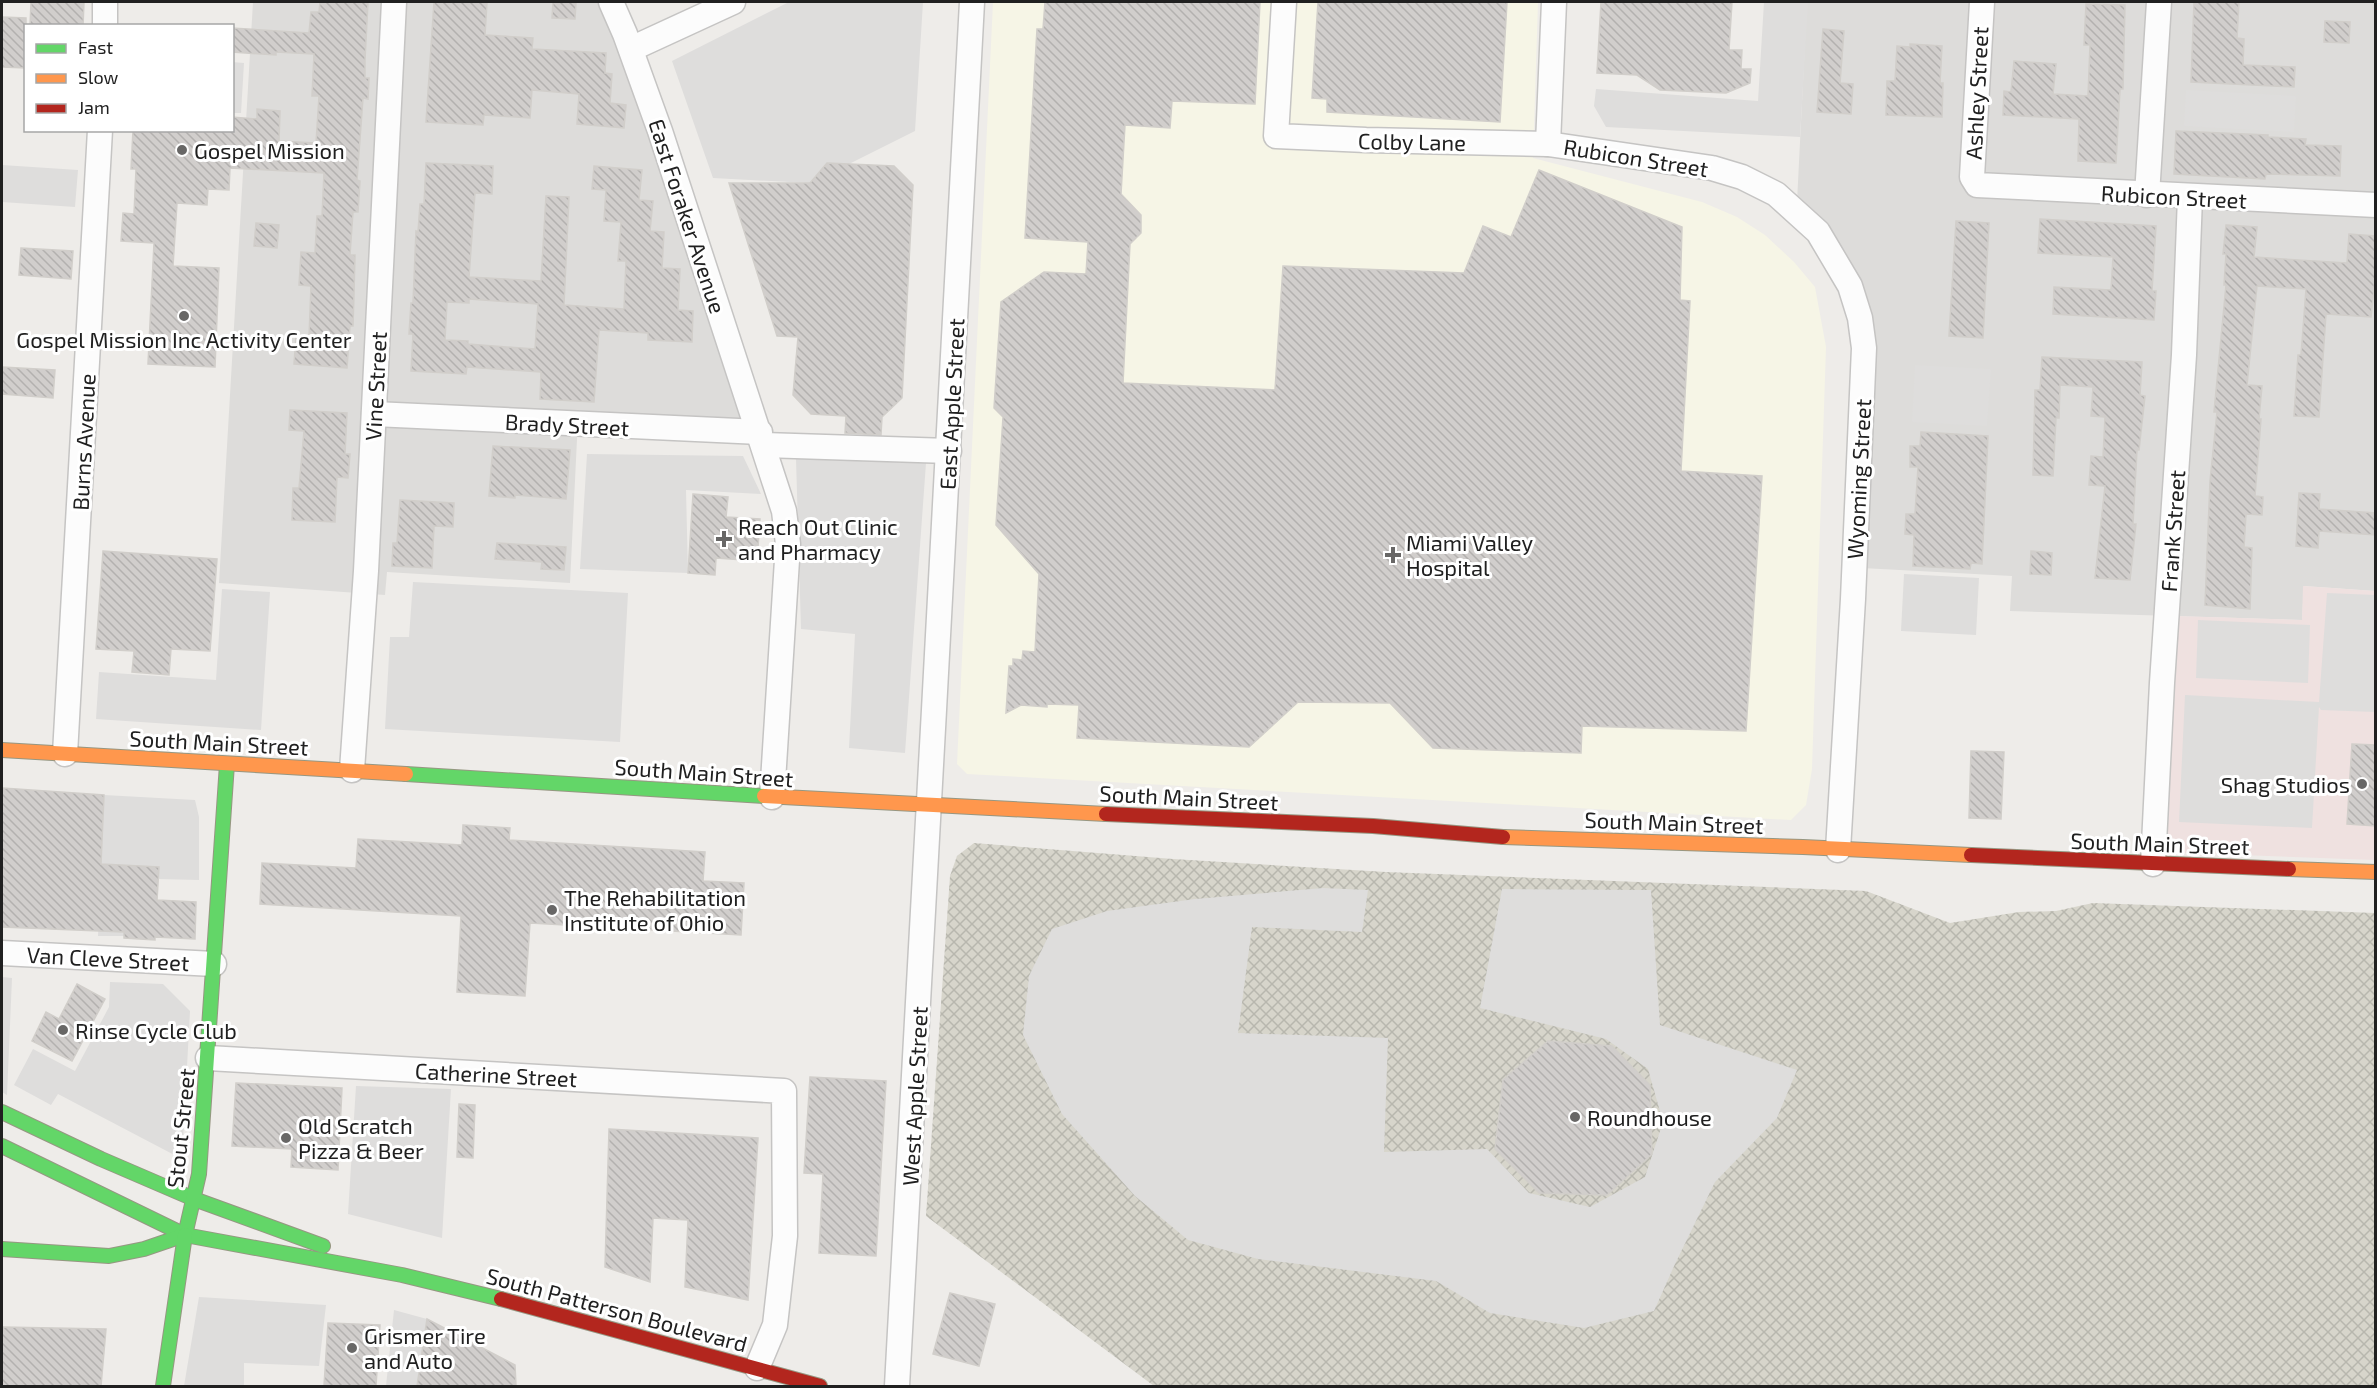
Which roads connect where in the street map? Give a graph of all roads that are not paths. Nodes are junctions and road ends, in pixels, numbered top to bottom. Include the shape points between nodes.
1 (105, 2) edge
2 (394, 2) edge
3 (611, 2) edge
4 (733, 2) edge
5 (972, 2) edge
6 (1284, 2) edge
7 (1554, 2) edge
8 (1982, 2) edge
9 (2158, 2) edge
10 (105, 24) edge
11 (631, 49) junction
12 (100, 132) edge
13 (1548, 144) junction
14 (1724, 171) joint
15 (1974, 183) joint
16 (2147, 195) junction
17 (2190, 197) junction
18 (2376, 205) edge
19 (374, 414) junction
20 (762, 439) junction
21 (949, 452) junction
22 (2, 750) edge
23 (65, 754) junction
24 (227, 764) junction
25 (352, 770) junction
26 (772, 797) junction
27 (928, 806) junction
28 (1838, 850) junction
29 (2153, 864) junction
30 (2376, 872) edge
31 (2, 953) edge
32 (214, 964) junction
33 (208, 1058) junction
34 (2, 1112) edge
35 (2, 1146) edge
36 (194, 1199) junction
37 (185, 1234) junction
38 (2, 1250) edge
39 (402, 1275) junction
40 (757, 1368) junction
41 (163, 1386) edge
42 (820, 1386) edge
43 (897, 1386) edge

1 - 10 street
2 - 19 street, Vine Street
3 - 11 street, East Foraker Avenue
4 - 11 street
5 - 21 street, East Apple Street
6 - 13 street, Colby Lane via 1276,136
7 - 13 street
8 - 15 street, Ashley Street
9 - 16 street
11 - 20 street, East Foraker Avenue
12 - 23 street, Burns Avenue
13 - 14 street, Rubicon Street
14 - 28 street, Wyoming Street via 1776,195 1818,232 1850,286 1860,318 1863,378
15 - 16 street, Rubicon Street via 1987,187
16 - 17 street, Rubicon Street
17 - 18 street, Rubicon Street
17 - 29 street, Frank Street
19 - 20 street, Brady Street
19 - 25 street, Vine Street
20 - 21 street, Brady Street
20 - 26 street, East Foraker Avenue via 784,511 788,544
21 - 27 street, East Apple Street
22 - 23 main road, South Main Street
23 - 24 main road, South Main Street
24 - 25 main road, South Main Street
24 - 32 main road, Stout Street
25 - 26 main road, South Main Street
26 - 27 main road, South Main Street
27 - 28 main road, South Main Street via 1373,826 1521,838
27 - 43 street, West Apple Street
28 - 29 main road, South Main Street
29 - 30 main road, South Main Street
31 - 32 street, Van Cleve Street
32 - 33 main road, Stout Street
33 - 36 main road, Stout Street
33 - 40 street, Catherine Street via 784,1091 785,1236 775,1326
34 - 36 main road, South Patterson Boulevard
35 - 37 main road, South Patterson Boulevard
36 - 37 main road, Stout Street
36 - 39 main road, South Patterson Boulevard
37 - 38 main road via 144,1249 109,1256
37 - 39 main road, South Patterson Boulevard
37 - 41 main road, Stout Street
39 - 40 main road, South Patterson Boulevard
40 - 42 main road, South Patterson Boulevard

